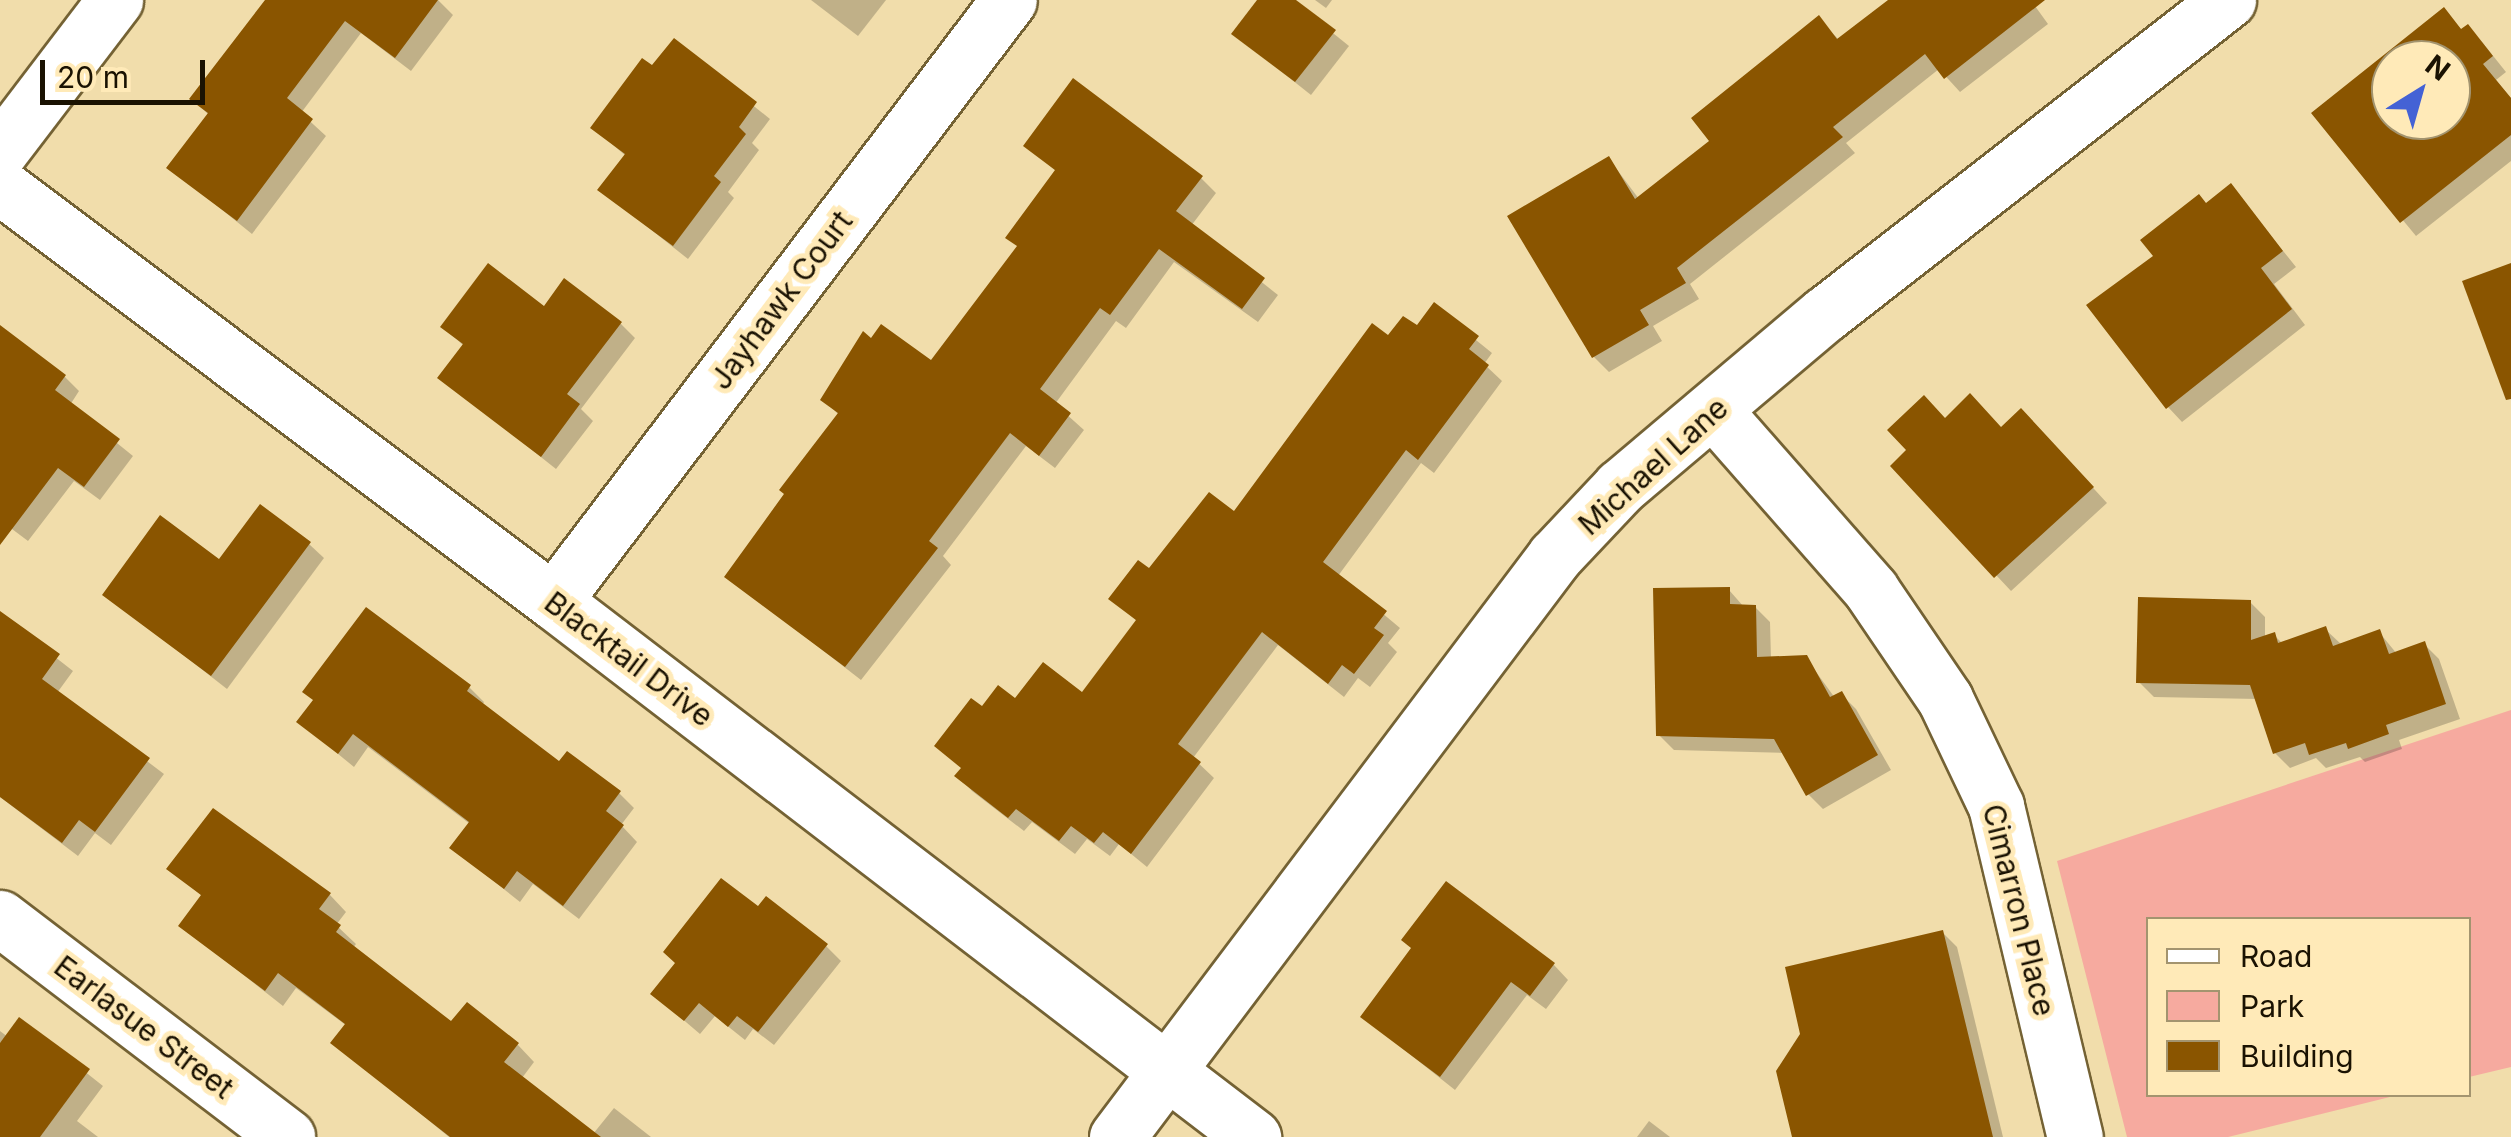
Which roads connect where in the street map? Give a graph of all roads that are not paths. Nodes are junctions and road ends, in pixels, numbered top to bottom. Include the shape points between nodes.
1 (115, 0) edge
2 (1009, 0) edge
3 (2228, 0) edge
4 (0, 151) edge
5 (0, 186) edge
6 (1714, 411) junction
7 (553, 601) junction
8 (0, 918) edge
9 (1167, 1072) junction
10 (288, 1137) edge
11 (1118, 1137) edge
12 (1253, 1137) edge
13 (2076, 1137) edge

1 - 4 street
2 - 7 street, Jayhawk Court
3 - 6 street, Michael Lane via 1825,314
5 - 7 street, Blacktail Drive
6 - 9 street, Michael Lane via 1620,487 1555,556
6 - 13 street, Cimarron Place via 1870,590 1945,699 1996,806
7 - 9 street, Blacktail Drive
8 - 10 street, Earlasue Street
9 - 11 street, Michael Lane
9 - 12 street, Blacktail Drive

